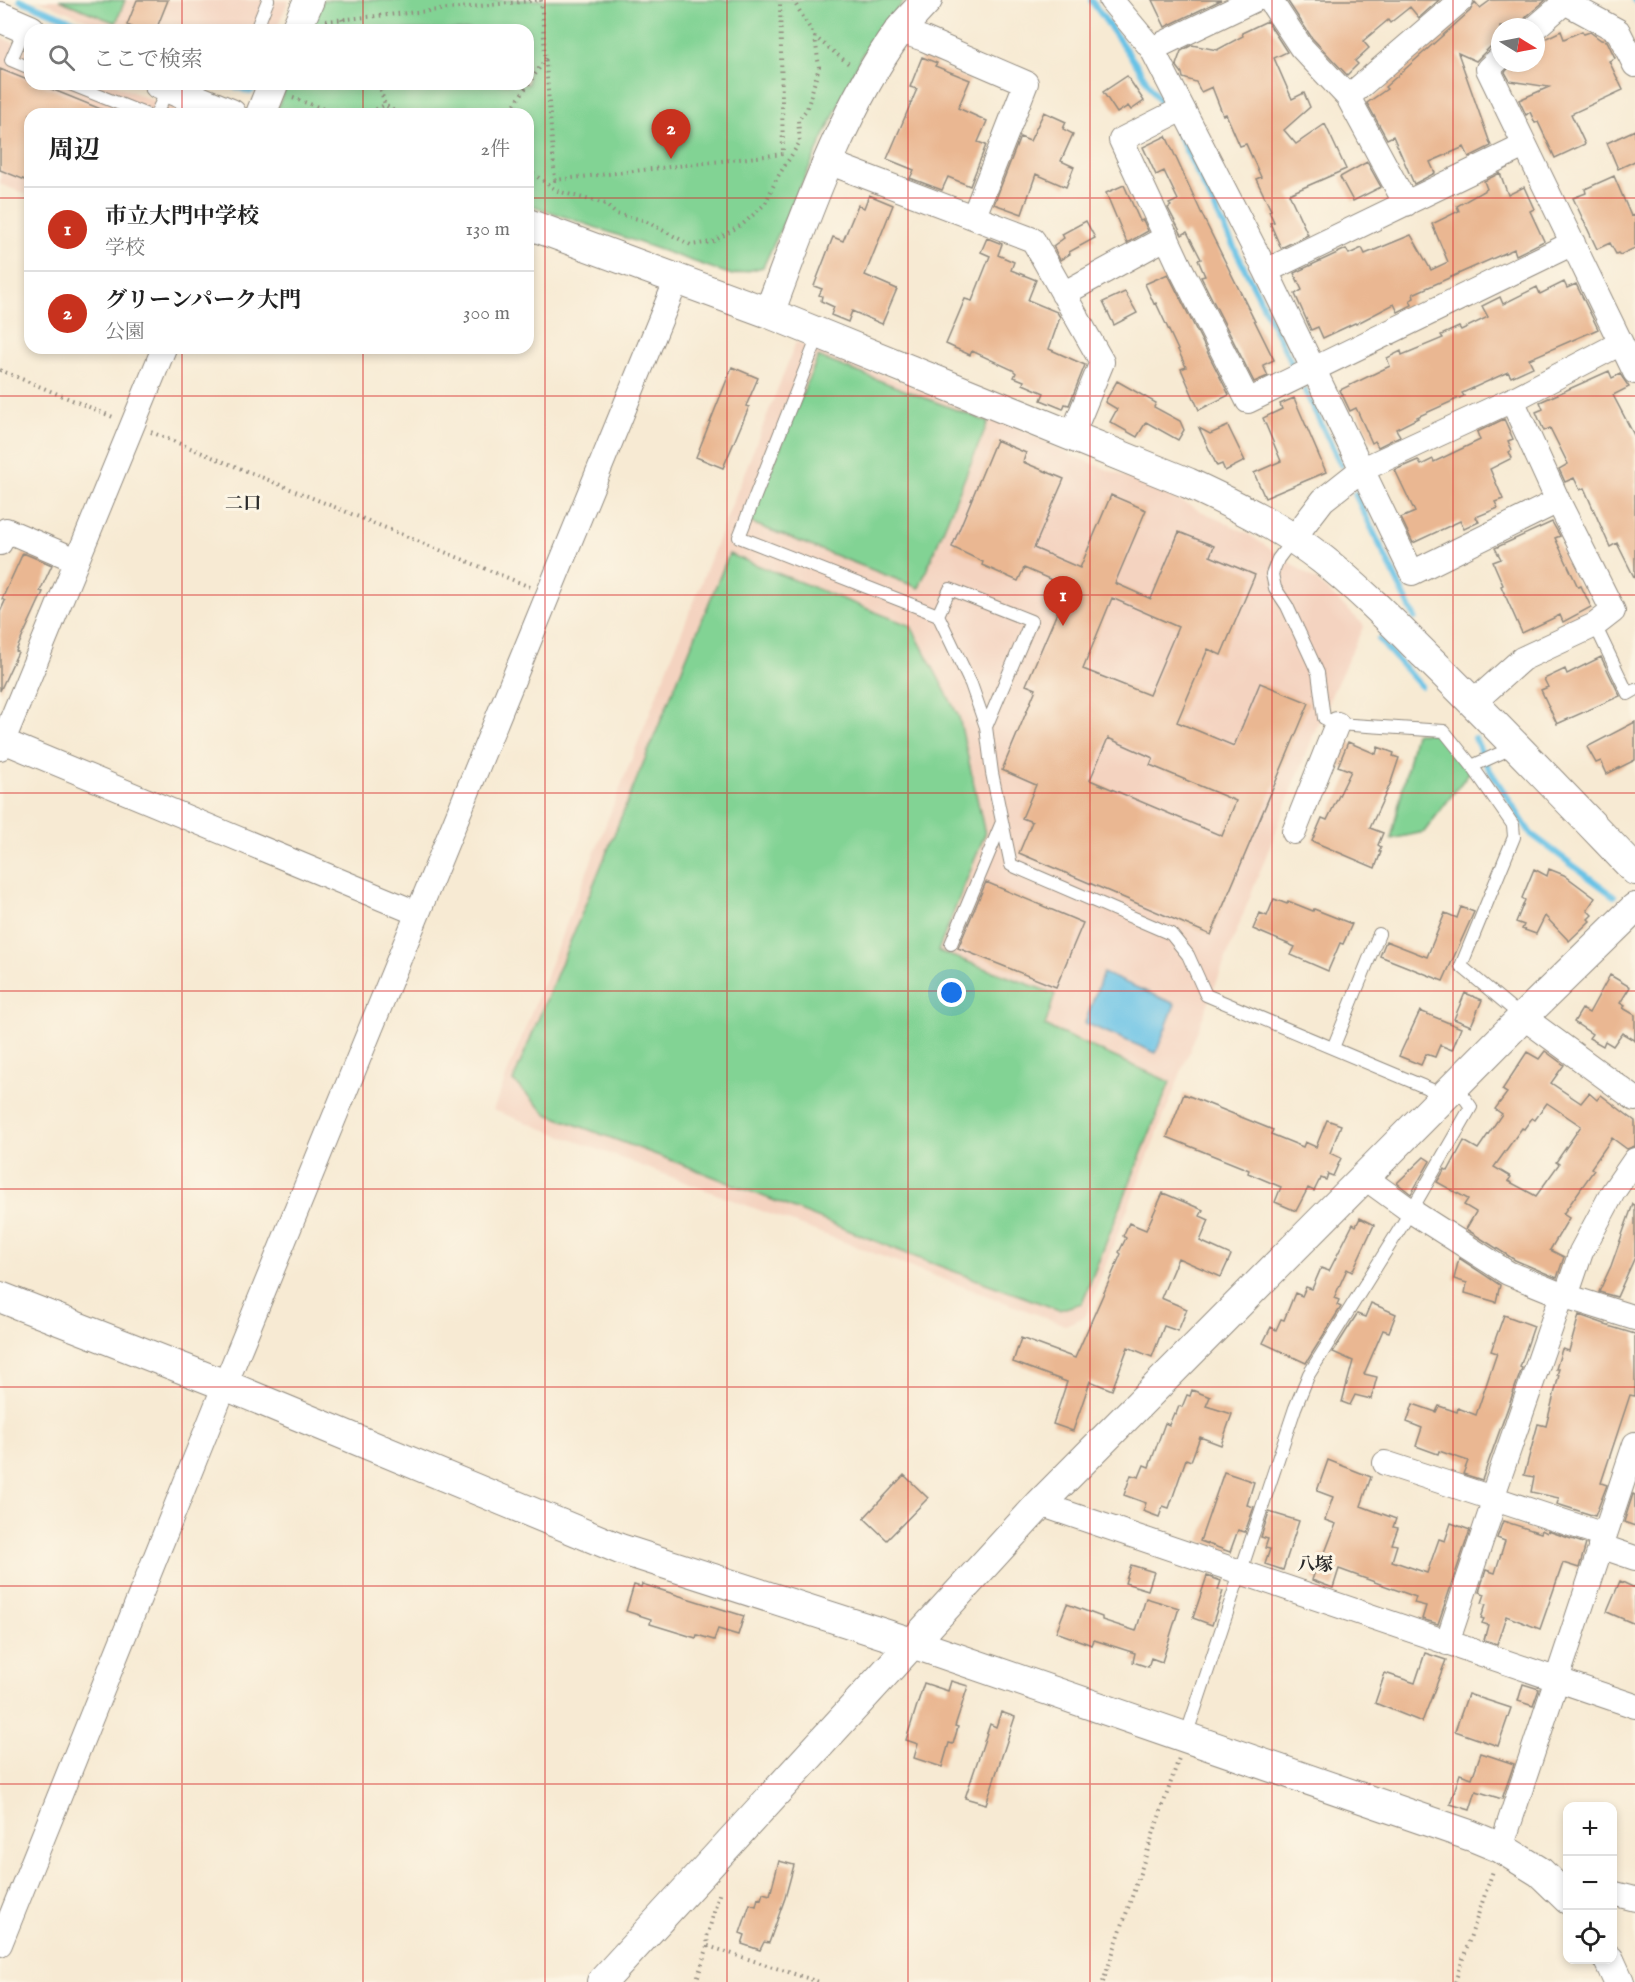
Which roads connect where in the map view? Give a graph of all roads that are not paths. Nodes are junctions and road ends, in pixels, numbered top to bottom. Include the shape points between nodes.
1 (268, 0) edge
2 (927, 0) edge
3 (1111, 0) edge
4 (1254, 0) edge
5 (1270, 0) edge
6 (1461, 0) edge
7 (1563, 2) edge
8 (1545, 19) edge
9 (258, 24) edge
10 (18, 25) edge
11 (900, 31) junction
12 (1152, 49) junction
13 (24, 65) edge
14 (1635, 65) edge
15 (1491, 66) edge
16 (85, 90) edge
17 (161, 95) edge
18 (1348, 97) junction
19 (129, 108) edge
20 (209, 108) edge
21 (1182, 109) junction
22 (1524, 146) junction
23 (828, 162) junction
24 (1406, 204) junction
25 (974, 216) junction
26 (534, 226) edge
27 (1167, 237) junction
28 (1573, 243) junction
29 (1266, 271) junction
30 (677, 279) junction
31 (1063, 294) junction
32 (769, 313) junction
33 (820, 333) junction
34 (1621, 343) junction
35 (161, 354) edge
36 (1314, 370) junction
37 (1635, 372) edge
38 (1512, 400) junction
39 (1072, 435) junction
40 (1361, 470) junction
41 (1558, 501) junction
42 (2, 532) edge
43 (1293, 539) junction
44 (76, 560) junction
45 (938, 615) junction
46 (1594, 625) junction
47 (1635, 690) edge
48 (1474, 702) junction
49 (1337, 724) junction
50 (986, 727) junction
51 (2, 744) edge
52 (1514, 744) junction
53 (1472, 766) junction
54 (1002, 822) junction
55 (1294, 832) dead end
56 (1635, 870) edge
57 (1635, 908) edge
58 (417, 913) junction
59 (1379, 934) dead end
60 (951, 944) dead end
61 (1523, 1017) junction
62 (1333, 1048) junction
63 (1450, 1090) junction
64 (1635, 1099) edge
65 (1635, 1160) edge
66 (1364, 1177) junction
67 (1411, 1211) junction
68 (1564, 1296) junction
69 (0, 1297) edge
70 (1635, 1318) edge
71 (225, 1385) junction
72 (1634, 1452) edge
73 (1385, 1463) dead end
74 (1492, 1498) junction
75 (1040, 1504) junction
76 (1602, 1540) junction
77 (1635, 1558) edge
78 (1240, 1573) junction
79 (912, 1643) junction
80 (1447, 1643) junction
81 (1557, 1680) junction
82 (1635, 1706) edge
83 (1186, 1738) junction
84 (1501, 1848) junction
85 (1563, 1894) edge
86 (1617, 1894) edge
87 (1635, 1899) edge
88 (0, 1944) edge
89 (1611, 1964) edge
90 (602, 1982) edge
91 (1619, 1982) edge

1 - 9 lane
2 - 11 street
3 - 12 street
4 - 12 street
5 - 18 street via 1301,47
6 - 18 street
7 - 8 street
7 - 14 street via 1618,31
10 - 13 lane via 11,60
11 - 23 street via 869,80
11 - 25 street via 1026,83
12 - 21 street
15 - 22 street via 1488,69
16 - 19 lane
17 - 20 street
18 - 24 street
21 - 27 street via 1122,140
21 - 29 street
22 - 24 street
22 - 28 street
23 - 25 street
23 - 32 street
24 - 29 street
25 - 31 street via 1033,240
26 - 30 street
27 - 31 street
27 - 36 street via 1248,401
28 - 34 street
28 - 36 street
29 - 36 street
30 - 32 street
30 - 58 street
31 - 39 street via 1102,362
32 - 33 street
33 - 39 street
33 - 45 lane via 739,537
34 - 37 street
34 - 38 street
35 - 44 street
36 - 40 street
38 - 40 street
38 - 41 street
39 - 43 street via 1188,483
40 - 41 street via 1412,573
40 - 43 street via 1323,500
41 - 46 street via 1613,611
42 - 44 street
43 - 48 street via 1362,593
43 - 49 lane via 1272,574 1275,588 1318,673 1324,718
44 - 51 street
45 - 50 lane via 971,684
45 - 50 lane via 950,589 1031,621
46 - 47 lane via 1628,694
46 - 48 street via 1522,658
48 - 52 street
49 - 53 lane via 1444,731
49 - 55 street
50 - 54 lane
51 - 58 street
52 - 53 lane
52 - 56 street
53 - 61 lane via 1512,825 1514,837 1461,966
54 - 60 lane
54 - 62 lane via 1011,865 1171,934 1188,955 1206,995
57 - 61 street
58 - 71 street
59 - 62 lane
61 - 63 street
61 - 64 street
62 - 63 lane
63 - 66 street
63 - 67 lane via 1471,1107
65 - 68 street via 1581,1252
66 - 67 street
66 - 75 street
67 - 68 street via 1508,1273
67 - 78 lane via 1309,1374
68 - 70 street
68 - 74 street
69 - 71 street
71 - 79 street via 620,1549
71 - 88 street
72 - 76 street
73 - 74 street
74 - 76 street
74 - 80 street
75 - 78 street
75 - 79 street
76 - 77 street
76 - 81 street
78 - 80 street
78 - 83 lane
79 - 83 street
79 - 90 street
80 - 81 street
81 - 82 street
81 - 84 street
83 - 84 street
84 - 85 street via 1540,1872
86 - 87 street
89 - 91 street

